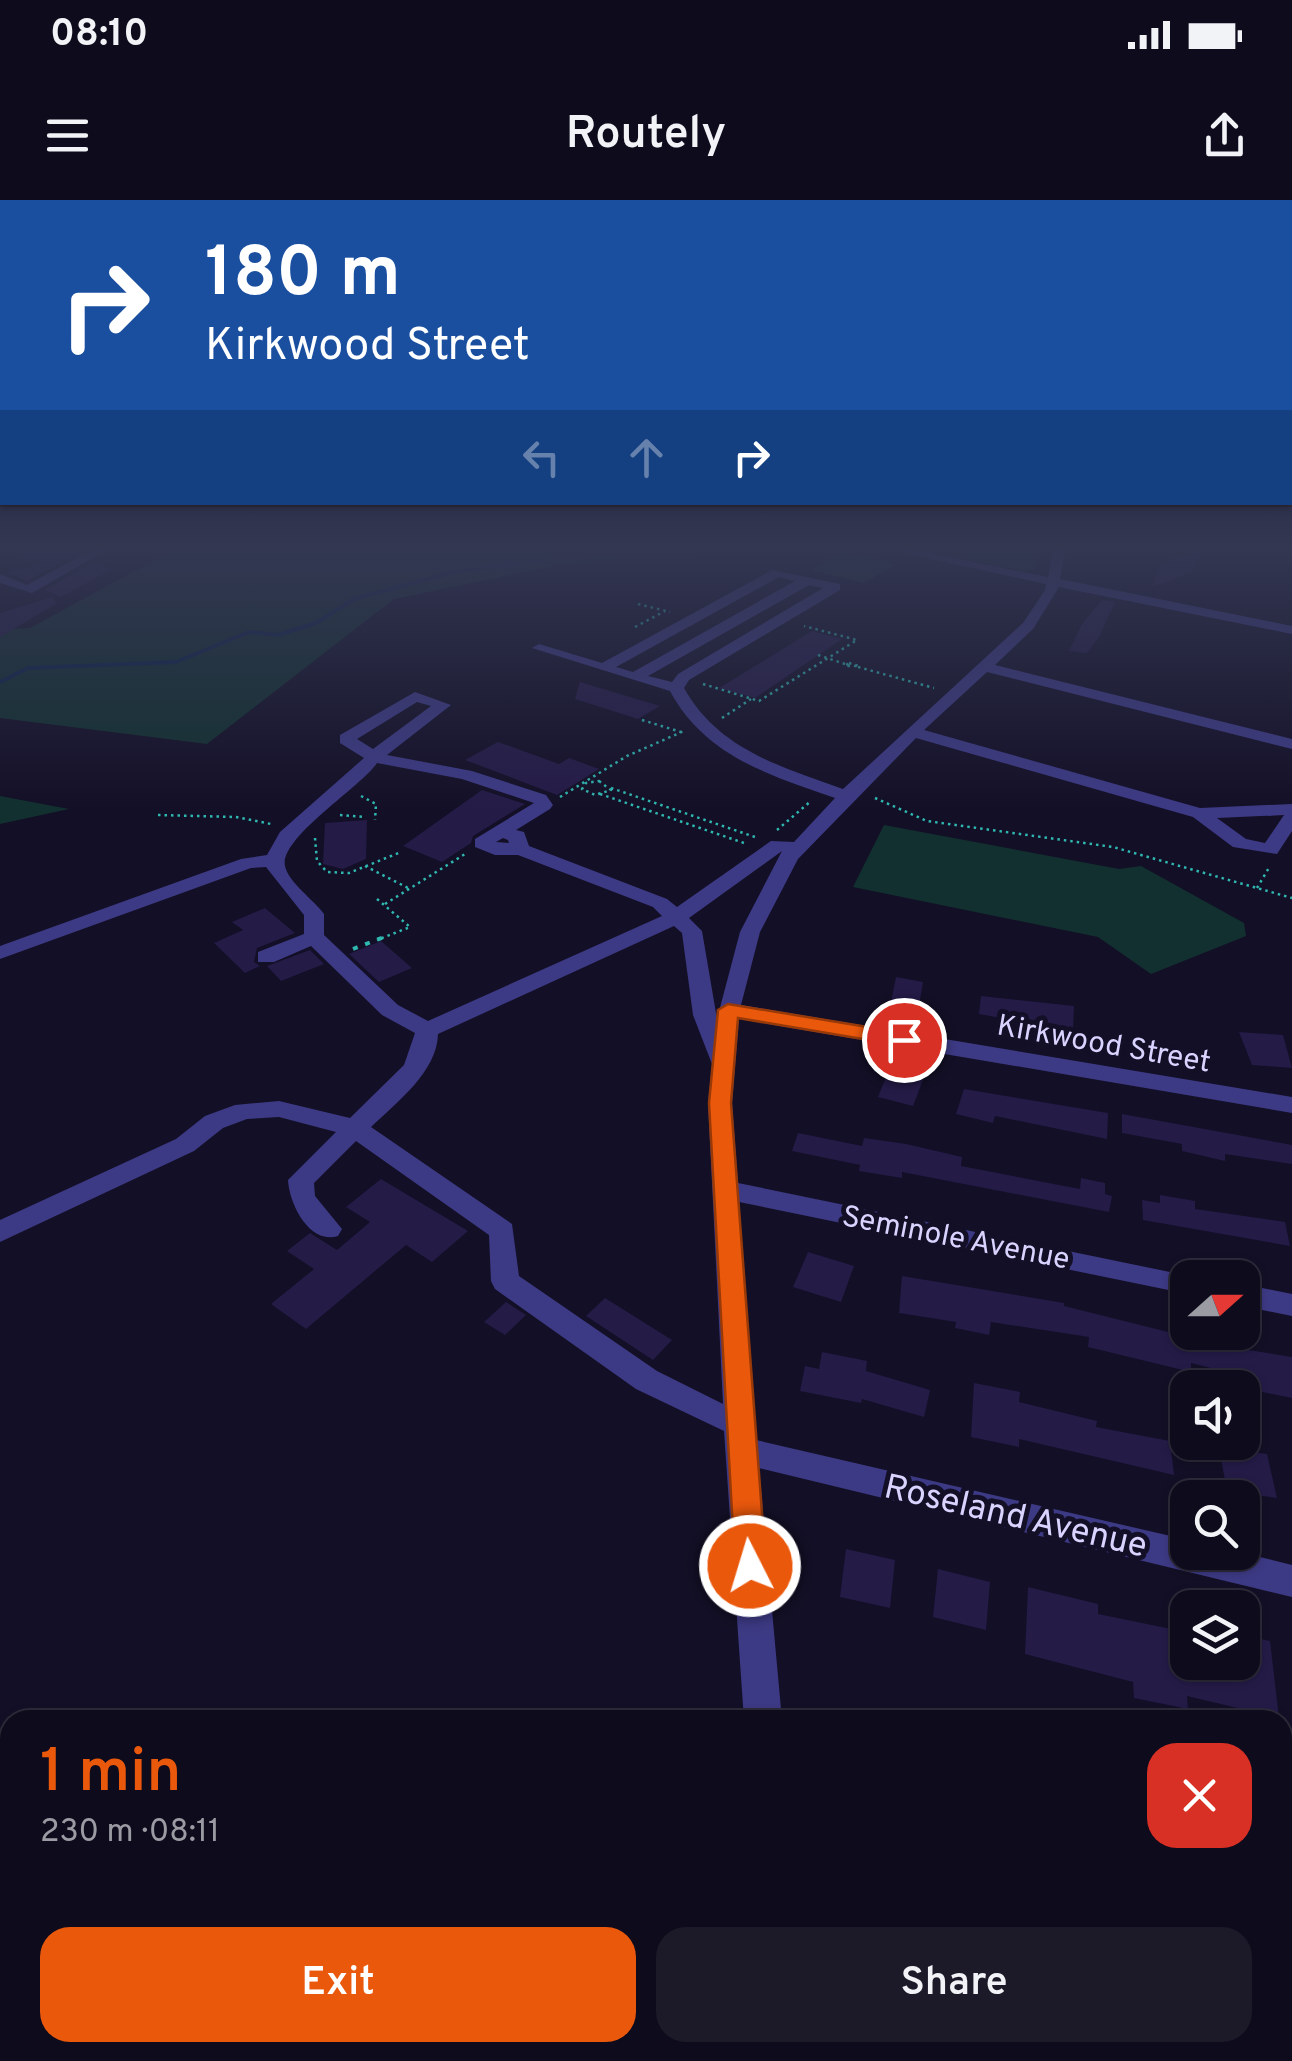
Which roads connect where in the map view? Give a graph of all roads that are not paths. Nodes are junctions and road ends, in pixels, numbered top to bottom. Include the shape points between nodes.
1 (661, 637) edge
2 (705, 637) edge
3 (752, 637) edge
4 (1017, 637) edge
5 (539, 648) dead end
6 (986, 667) junction
7 (604, 668) junction
8 (636, 676) junction
9 (676, 688) junction
10 (913, 732) junction
11 (1292, 744) edge
12 (372, 757) junction
13 (846, 796) junction
14 (1292, 809) edge
15 (1198, 812) junction
16 (1292, 818) edge
17 (500, 832) junction
18 (798, 848) junction
19 (520, 849) junction
20 (274, 860) junction
21 (678, 916) junction
22 (314, 937) junction
23 (0, 953) edge
24 (266, 957) dead end
25 (728, 1010) junction
26 (427, 1030) junction
27 (724, 1069) junction
28 (1292, 1105) edge
29 (355, 1128) junction
30 (725, 1190) junction
31 (328, 1230) dead end
32 (0, 1232) edge
33 (1170, 1280) edge
34 (1260, 1298) edge
35 (1292, 1304) edge
36 (740, 1436) junction
37 (1292, 1581) edge
38 (762, 1710) edge

1 - 7 street
2 - 8 street
3 - 9 street
4 - 6 street
5 - 7 street
6 - 10 street
6 - 11 street
7 - 8 street
8 - 9 street
9 - 13 street via 700,728 737,754
10 - 13 street
10 - 15 street
12 - 12 street via 387,746 443,705 415,697 346,739
12 - 17 street via 540,799 544,805
12 - 20 street
13 - 18 street
14 - 15 street
15 - 16 street via 1240,843 1270,850
17 - 19 street via 516,836
17 - 19 street via 482,843
18 - 21 street via 778,845
18 - 25 street via 750,932
19 - 21 street
20 - 22 street via 314,914
20 - 23 street via 248,863
21 - 26 street
21 - 27 street via 692,931 704,1015
22 - 24 street
22 - 26 street via 390,1010
25 - 27 street
25 - 28 street, Kirkwood Street
26 - 29 street via 429,1042 419,1060
27 - 30 street
29 - 31 street via 302,1180 302,1199
29 - 32 street via 278,1109 244,1111
29 - 36 street, Roseland Avenue via 502,1231 505,1281 624,1367
30 - 33 street, Seminole Avenue
30 - 36 street
34 - 35 street
36 - 37 street, Roseland Avenue
36 - 38 street

